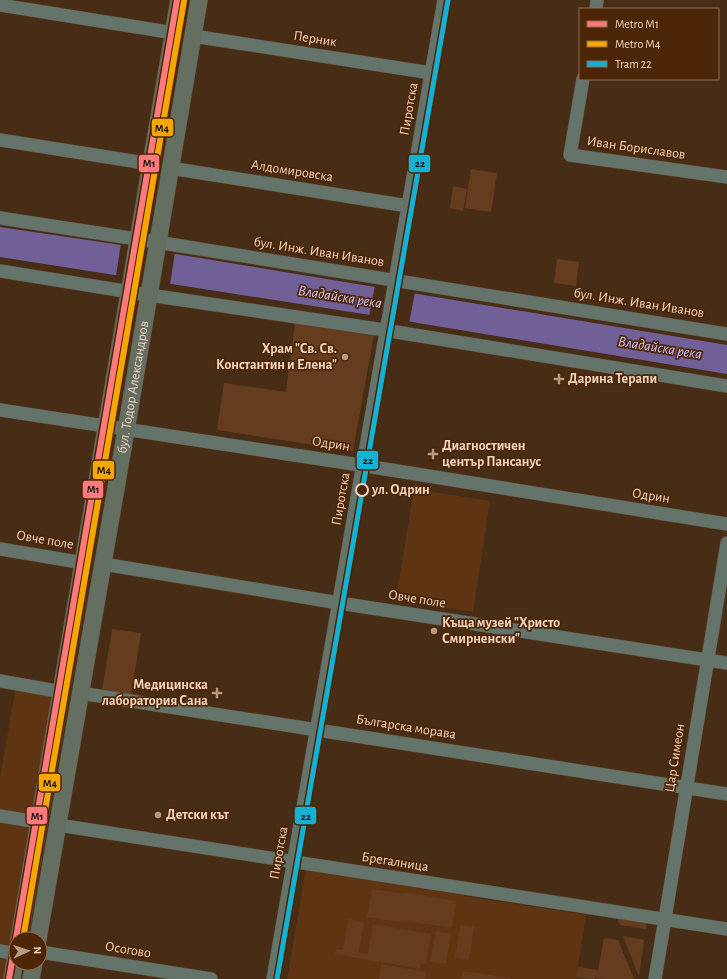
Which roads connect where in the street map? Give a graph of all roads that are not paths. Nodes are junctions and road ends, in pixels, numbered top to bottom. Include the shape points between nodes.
1 (179, 0) edge
2 (199, 0) edge
3 (444, 0) edge
4 (0, 5) edge
5 (174, 33) junction
6 (193, 36) junction
7 (431, 73) junction
8 (583, 80) edge
9 (0, 140) edge
10 (151, 164) junction
11 (170, 168) junction
12 (727, 177) edge
13 (408, 206) junction
14 (0, 218) edge
15 (138, 240) junction
16 (158, 244) junction
17 (0, 270) edge
18 (395, 283) junction
19 (130, 287) junction
20 (150, 290) junction
21 (388, 327) junction
22 (727, 334) edge
23 (727, 386) edge
24 (0, 410) edge
25 (106, 426) junction
26 (126, 430) junction
27 (363, 466) junction
28 (727, 524) edge
29 (727, 543) edge
30 (0, 549) edge
31 (84, 563) junction
32 (103, 564) junction
33 (339, 603) junction
34 (708, 660) junction
35 (727, 663) edge
36 (0, 681) edge
37 (62, 692) junction
38 (80, 693) junction
39 (317, 730) junction
40 (687, 787) junction
41 (727, 794) edge
42 (0, 816) edge
43 (38, 822) junction
44 (58, 825) junction
45 (294, 862) junction
46 (665, 919) junction
47 (727, 929) edge
48 (20, 931) edge
49 (39, 931) edge
50 (48, 953) edge
51 (212, 979) edge
52 (273, 979) edge
53 (655, 979) edge

1 - 5 main road, бул. Тодор Александров
2 - 6 main road, бул. Тодор Александров
3 - 7 street, Пиротска
4 - 5 street
5 - 10 main road, бул. Тодор Александров
6 - 7 street, Перник
6 - 11 main road, бул. Тодор Александров
7 - 13 street, Пиротска
8 - 12 street, Иван Бориславов via 570,155
9 - 10 street
10 - 15 main road, бул. Тодор Александров
11 - 13 street, Алдомировска
11 - 16 main road, бул. Тодор Александров
13 - 18 street, Пиротска
14 - 15 street, бул. Инж. Иван Иванов
15 - 16 street, бул. Инж. Иван Иванов
15 - 19 main road, бул. Тодор Александров
16 - 18 street, бул. Инж. Иван Иванов
16 - 20 main road, бул. Тодор Александров
17 - 19 street
18 - 21 street, Пиротска
18 - 22 street, бул. Инж. Иван Иванов
19 - 20 street
19 - 25 main road, бул. Тодор Александров
20 - 21 street
20 - 26 main road, бул. Тодор Александров
21 - 23 street
21 - 27 street, Пиротска
24 - 25 street, Одрин
25 - 26 street, Одрин
25 - 31 main road, бул. Тодор Александров
26 - 27 street, Одрин
26 - 32 main road, бул. Тодор Александров
27 - 28 street, Одрин
27 - 33 street, Пиротска
29 - 34 street, Цар Симеон
30 - 31 street, Овче поле
31 - 37 main road, бул. Тодор Александров
32 - 33 street, Овче поле
32 - 38 main road, бул. Тодор Александров
33 - 34 street, Овче поле
33 - 39 street, Пиротска
34 - 35 street, Овче поле
34 - 40 street, Цар Симеон
36 - 37 street
37 - 43 main road, бул. Тодор Александров
38 - 39 street, Българска морава
38 - 44 main road, бул. Тодор Александров
39 - 40 street, Българска морава
39 - 45 street, Пиротска
40 - 41 street, Българска морава
40 - 46 street, Цар Симеон
42 - 43 street
43 - 48 main road, бул. Тодор Александров
44 - 45 street, Брегалница
44 - 49 main road, бул. Тодор Александров
45 - 46 street, Брегалница
45 - 52 street, Пиротска
46 - 47 street, Брегалница
46 - 53 street, Цар Симеон
50 - 51 street, Осогово

